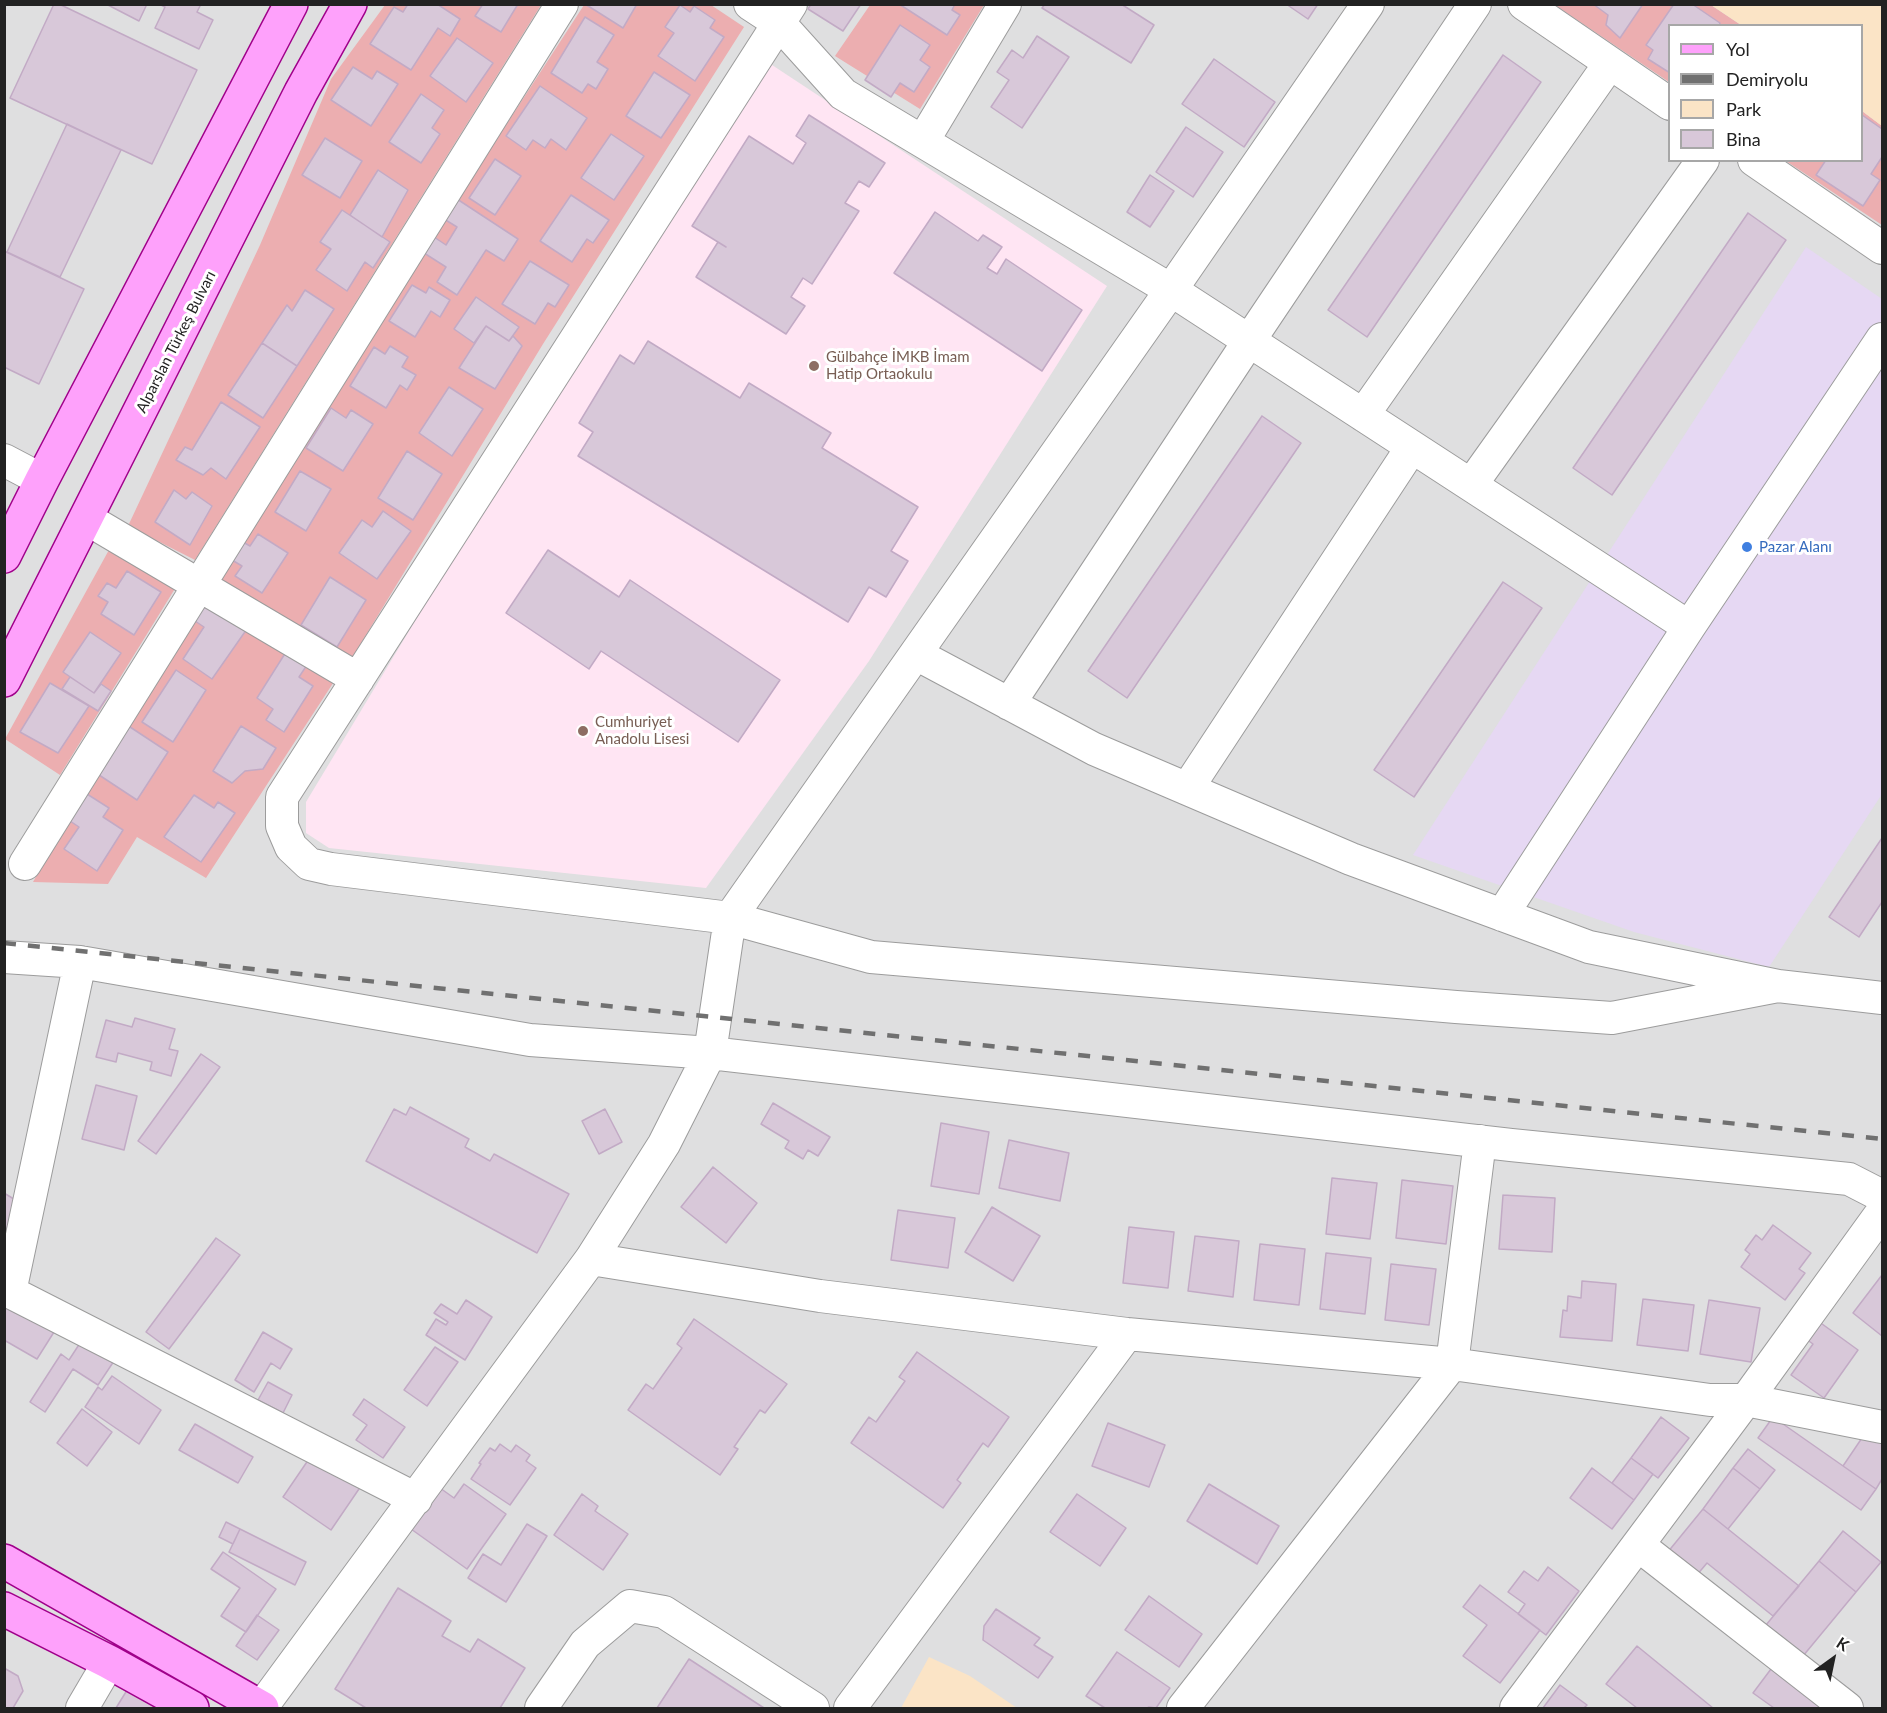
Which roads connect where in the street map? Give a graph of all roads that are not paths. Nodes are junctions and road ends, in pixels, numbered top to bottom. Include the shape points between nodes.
1 (291, 4) edge
2 (350, 4) edge
3 (562, 4) edge
4 (750, 4) edge
5 (1005, 4) edge
6 (1368, 4) edge
7 (1475, 4) edge
8 (1524, 4) edge
9 (785, 14) edge
10 (1610, 63) junction
11 (1668, 103) edge
12 (923, 141) junction
13 (1702, 162) edge
14 (1757, 162) edge
15 (1882, 248) edge
16 (1171, 290) junction
17 (1882, 339) edge
18 (1250, 341) junction
19 (1364, 416) junction
20 (1412, 447) junction
21 (4, 460) edge
22 (42, 480) junction
23 (1471, 485) junction
24 (87, 519) junction
25 (4, 556) edge
26 (199, 586) junction
27 (1689, 627) junction
28 (916, 654) junction
29 (358, 679) junction
30 (4, 680) edge
31 (1009, 704) junction
32 (1187, 789) junction
33 (25, 864) dead end
34 (1502, 915) junction
35 (730, 918) junction
36 (4, 957) edge
37 (80, 962) junction
38 (1778, 986) junction
39 (1882, 998) edge
40 (711, 1053) junction
41 (1480, 1141) junction
42 (1882, 1196) edge
43 (1882, 1212) edge
44 (591, 1259) junction
45 (7, 1290) edge
46 (1127, 1334) junction
47 (1452, 1364) junction
48 (1746, 1400) junction
49 (1882, 1427) edge
50 (416, 1498) junction
51 (1638, 1545) junction
52 (4, 1561) edge
53 (4, 1609) edge
54 (109, 1662) junction
55 (82, 1708) edge
56 (192, 1708) edge
57 (261, 1708) edge
58 (541, 1708) edge
59 (813, 1708) edge
60 (850, 1708) edge
61 (1183, 1708) edge
62 (1516, 1708) edge
63 (1847, 1708) edge

1 - 22 main road
2 - 24 main road, Alparslan Türkeş Bulvarı via 301,92
3 - 26 street
4 - 9 street
5 - 12 street
6 - 16 street
7 - 18 street
8 - 10 street
9 - 12 street via 843,94
9 - 29 street
10 - 11 street
10 - 19 street
12 - 16 street
13 - 23 street
14 - 15 street
16 - 18 street
16 - 28 street
17 - 27 street
18 - 19 street
18 - 31 street
19 - 20 street
20 - 23 street
20 - 32 street
21 - 22 street
22 - 25 main road
23 - 27 street
24 - 26 street
24 - 30 main road, Alparslan Türkeş Bulvarı
26 - 29 street
26 - 33 street
27 - 34 street
28 - 31 street
28 - 35 street
29 - 35 street via 282,797 282,826 291,847 309,864
31 - 32 street via 1094,749
32 - 34 street via 1351,859
34 - 38 street via 1589,947
35 - 38 street via 871,957 1612,1018
35 - 40 street
36 - 37 street
37 - 40 street via 530,1040
37 - 45 street
38 - 39 street
40 - 41 street
40 - 44 street via 664,1144
41 - 42 street via 1849,1179
41 - 47 street
43 - 48 street
44 - 46 street via 820,1296
44 - 50 street
45 - 50 street
46 - 47 street
46 - 60 street
47 - 48 street via 1710,1400
47 - 61 street
48 - 49 street
48 - 51 street
50 - 57 street
51 - 62 street
51 - 63 street
52 - 57 main road
53 - 54 main road
54 - 55 street
54 - 56 main road
58 - 59 street via 585,1644 630,1606 664,1612

